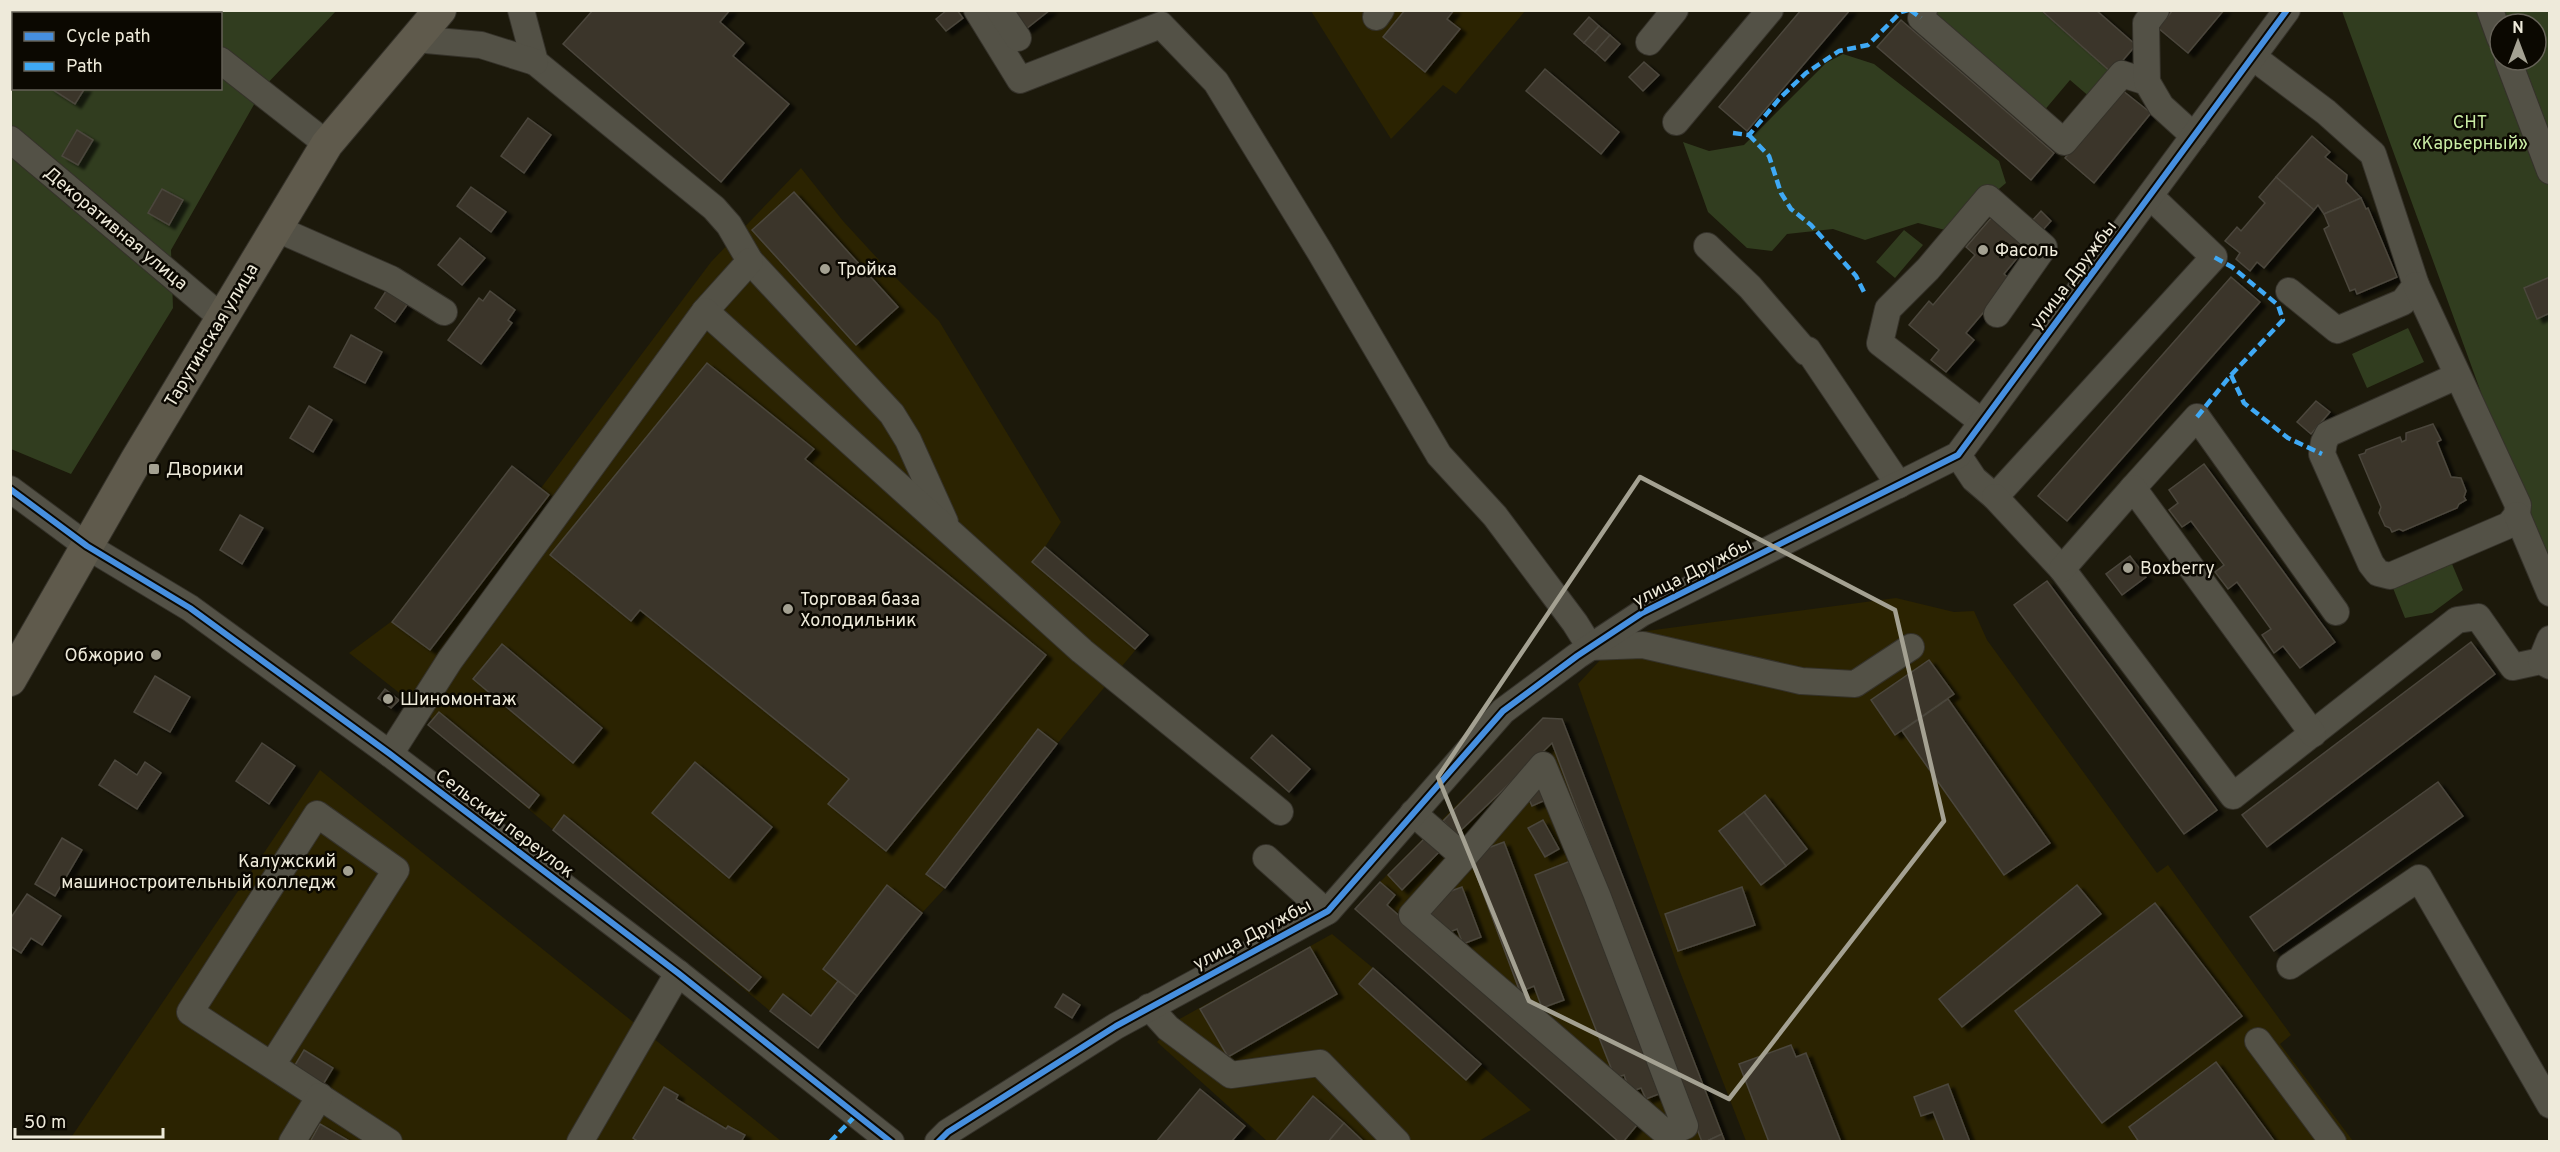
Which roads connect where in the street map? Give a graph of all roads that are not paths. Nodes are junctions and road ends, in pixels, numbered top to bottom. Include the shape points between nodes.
1 (440, 10) edge
2 (521, 10) edge
3 (977, 10) edge
4 (999, 10) edge
5 (1676, 10) edge
6 (1770, 10) edge
7 (1924, 10) edge
8 (2288, 10) edge
9 (2144, 15) edge
10 (1018, 38) dead end
11 (415, 39) junction
12 (1648, 42) dead end
13 (2253, 57) junction
14 (222, 62) edge
15 (535, 62) junction
16 (2513, 72) edge
17 (2147, 82) junction
18 (1676, 122) dead end
19 (2194, 136) junction
20 (10, 139) edge
21 (327, 144) junction
22 (2550, 171) edge
23 (2151, 195) junction
24 (275, 228) junction
25 (1707, 246) dead end
26 (750, 261) junction
27 (2416, 285) junction
28 (2289, 291) dead end
29 (705, 311) junction
30 (444, 312) dead end
31 (1997, 314) dead end
32 (221, 316) junction
33 (2457, 376) junction
34 (1982, 422) junction
35 (1958, 455) junction
36 (1899, 485) junction
37 (2133, 488) junction
38 (10, 489) edge
39 (1995, 498) junction
40 (2517, 515) junction
41 (950, 531) junction
42 (87, 546) junction
43 (2062, 569) junction
44 (2550, 593) edge
45 (2336, 612) dead end
46 (1590, 647) junction
47 (1911, 647) dead end
48 (2547, 655) edge
49 (10, 680) edge
50 (2313, 734) junction
51 (390, 754) junction
52 (1281, 812) dead end
53 (1413, 813) junction
54 (1464, 857) junction
55 (1266, 858) dead end
56 (1326, 912) junction
57 (2290, 966) dead end
58 (678, 973) junction
59 (1149, 1007) junction
60 (2258, 1041) dead end
61 (272, 1065) junction
62 (320, 1096) junction
63 (2550, 1106) edge
64 (583, 1141) edge
65 (292, 1142) edge
66 (389, 1142) edge
67 (891, 1142) edge
68 (938, 1142) edge
69 (1397, 1142) edge
70 (2333, 1142) edge

1 - 11 main road, Тарутинская улица
2 - 15 street
3 - 46 street via 1020,80 1161,25 1216,82 1439,455 1495,516
4 - 10 street
5 - 12 street
6 - 18 street
7 - 17 street via 1921,18 2064,142 2122,74
8 - 13 street, улица Дружбы
9 - 17 street
11 - 15 street via 482,45
11 - 21 main road, Тарутинская улица
13 - 19 street, улица Дружбы
13 - 27 street via 2326,111 2373,154
14 - 21 street
15 - 26 street via 714,208
16 - 22 street
17 - 19 street via 2161,106
19 - 23 street, улица Дружбы
20 - 32 street, Декоративная улица
21 - 24 main road, Тарутинская улица
23 - 34 street, улица Дружбы
23 - 39 street via 2214,257
24 - 30 street via 391,279
24 - 32 main road, Тарутинская улица
25 - 36 street via 1808,350
26 - 29 street
26 - 41 street via 892,414
27 - 28 street via 2403,302 2337,330
27 - 33 street
29 - 41 street
29 - 51 street via 450,660
31 - 34 street via 2044,247 1989,198 1888,309 1881,343
32 - 42 main road, Тарутинская улица
33 - 40 street via 2518,505
33 - 40 street via 2328,434 2322,454 2378,573 2390,576 2509,525
34 - 35 street, улица Дружбы
35 - 36 street, улица Дружбы
35 - 39 street via 1974,479
36 - 46 street, улица Дружбы via 1642,613
37 - 43 street
37 - 45 street via 2197,417
37 - 50 street
38 - 42 street, Сельский переулок
39 - 43 street
40 - 44 street
41 - 52 street via 1082,651
42 - 49 main road, Тарутинская улица
42 - 51 street, Сельский переулок via 190,608
43 - 50 street via 2233,796
46 - 47 street via 1643,645 1801,681 1855,684
46 - 53 street, улица Дружбы via 1503,711
48 - 50 street via 2513,668 2478,617 2457,620
51 - 58 street, Сельский переулок
53 - 54 street
53 - 56 street, улица Дружбы
54 - 54 street via 1412,915 1667,1134 1685,1126 1543,765
55 - 56 street
56 - 59 street, улица Дружбы
57 - 63 street via 2419,879
58 - 64 street
58 - 67 street, Сельский переулок
59 - 68 street, улица Дружбы
59 - 69 street via 1168,1028 1231,1075 1320,1063
60 - 70 street
61 - 61 street via 396,870 317,814 190,1012
61 - 62 street
62 - 65 street
62 - 66 street

